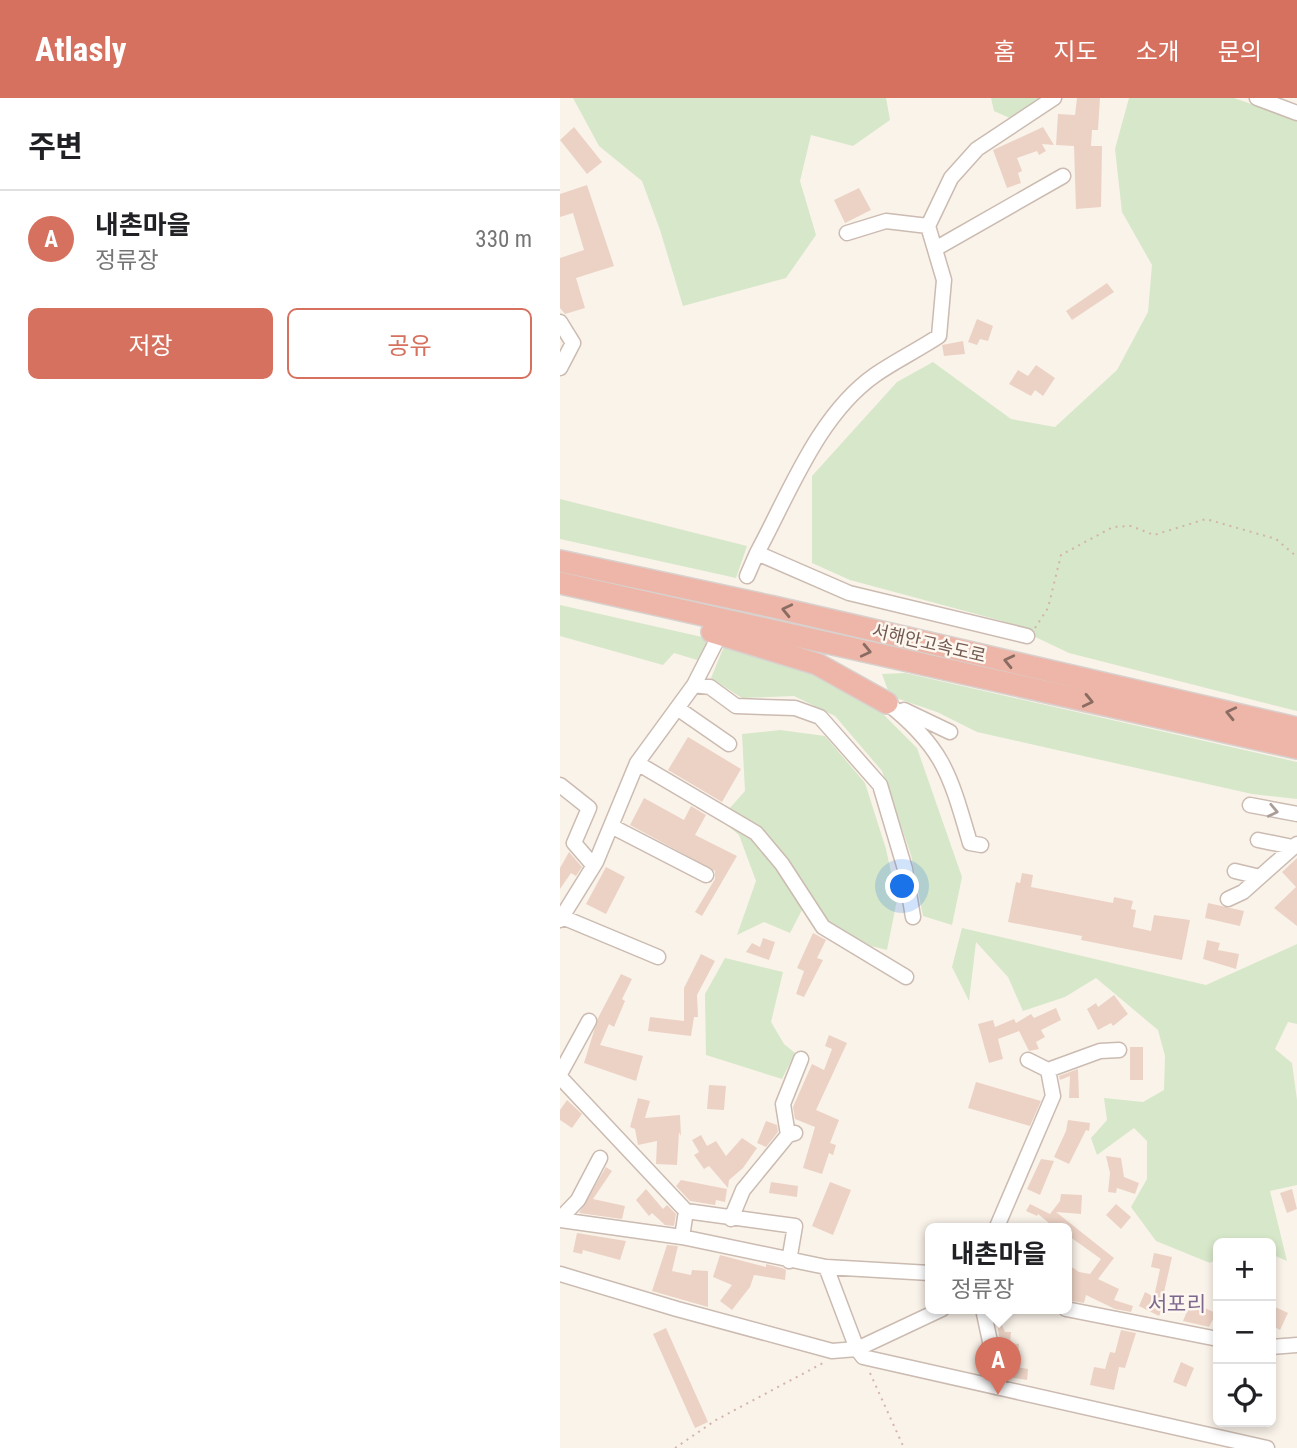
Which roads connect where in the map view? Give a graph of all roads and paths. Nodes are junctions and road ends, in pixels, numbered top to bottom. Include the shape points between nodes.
1 (1054, 98) edge
2 (1257, 98) edge
3 (1297, 113) edge
4 (1063, 176) dead end
5 (928, 226) junction
6 (847, 233) dead end
7 (935, 248) junction
8 (560, 322) edge
9 (560, 368) edge
10 (757, 553) junction
11 (1297, 557) edge
12 (560, 561) edge
13 (747, 576) dead end
14 (560, 583) edge
15 (560, 597) edge
16 (1027, 636) joint
17 (717, 640) dead end
18 (694, 685) junction
19 (887, 703) junction
20 (677, 708) junction
21 (1297, 728) edge
22 (950, 732) dead end
23 (729, 744) dead end
24 (1297, 748) edge
25 (637, 763) junction
26 (560, 785) edge
27 (1250, 805) dead end
28 (1297, 814) edge
29 (611, 826) junction
30 (1258, 840) dead end
31 (981, 845) dead end
32 (1295, 845) edge
33 (593, 866) junction
34 (1235, 871) dead end
35 (706, 875) dead end
36 (1260, 877) junction
37 (1227, 899) dead end
38 (913, 917) dead end
39 (561, 918) edge
40 (658, 957) dead end
41 (906, 977) dead end
42 (589, 1021) dead end
43 (1118, 1051) dead end
44 (801, 1059) dead end
45 (1028, 1060) dead end
46 (1048, 1070) junction
47 (560, 1075) edge
48 (600, 1158) dead end
49 (686, 1211) junction
50 (560, 1219) edge
51 (731, 1219) junction
52 (999, 1223) edge
53 (682, 1237) junction
54 (789, 1261) junction
55 (826, 1267) junction
56 (925, 1273) edge
57 (560, 1274) edge
58 (1072, 1310) edge
59 (933, 1314) edge
60 (984, 1314) edge
61 (1213, 1338) edge
62 (1297, 1345) edge
63 (1276, 1347) edge
64 (832, 1351) junction
65 (860, 1353) junction
66 (1000, 1388) junction
67 (675, 1448) edge
68 (904, 1448) edge
69 (1267, 1448) edge

1 - 5 street via 976,149 951,178
2 - 3 street
4 - 7 street
5 - 6 street via 887,221
5 - 7 street
7 - 10 street via 944,280 939,336 873,376 842,408 819,439
8 - 9 street via 573,343
10 - 13 street
10 - 16 street via 849,593
11 - 16 path via 1276,540 1206,519 1154,535 1131,526 1113,527 1061,555 1048,608
21 -> 12 highway, 서해안고속도로
14 -> 24 highway, 서해안고속도로
15 - 19 highway via 740,638 817,664
17 - 18 street
18 - 20 street
18 - 38 street via 710,687 736,706 795,708 820,717 880,785 905,869
19 - 22 street
19 - 31 street via 918,727 956,776 970,843
20 - 23 street
20 - 25 street
25 - 29 street
25 - 41 street via 756,833 823,927
26 - 33 street via 589,808 574,843
27 -> 28 street
29 - 33 street
29 - 35 street
30 - 32 street
32 - 36 street
33 - 39 street
34 - 36 street
36 - 37 street
39 - 40 street
42 - 47 street
43 - 46 street via 1100,1051
44 - 51 street via 783,1104 791,1134 743,1191
45 - 46 street
46 - 52 street via 1053,1096
47 - 49 street
48 - 50 street via 578,1200
49 - 51 street
49 - 53 street
50 - 53 street
51 - 54 street via 796,1226
53 - 54 street
54 - 55 street
55 - 56 street
55 - 65 street
57 - 64 street
58 - 61 street
59 - 65 street
60 - 66 street
62 - 63 street
64 - 65 street
64 - 67 path via 830,1359 716,1420
65 - 66 street
65 - 68 path
66 - 69 street

